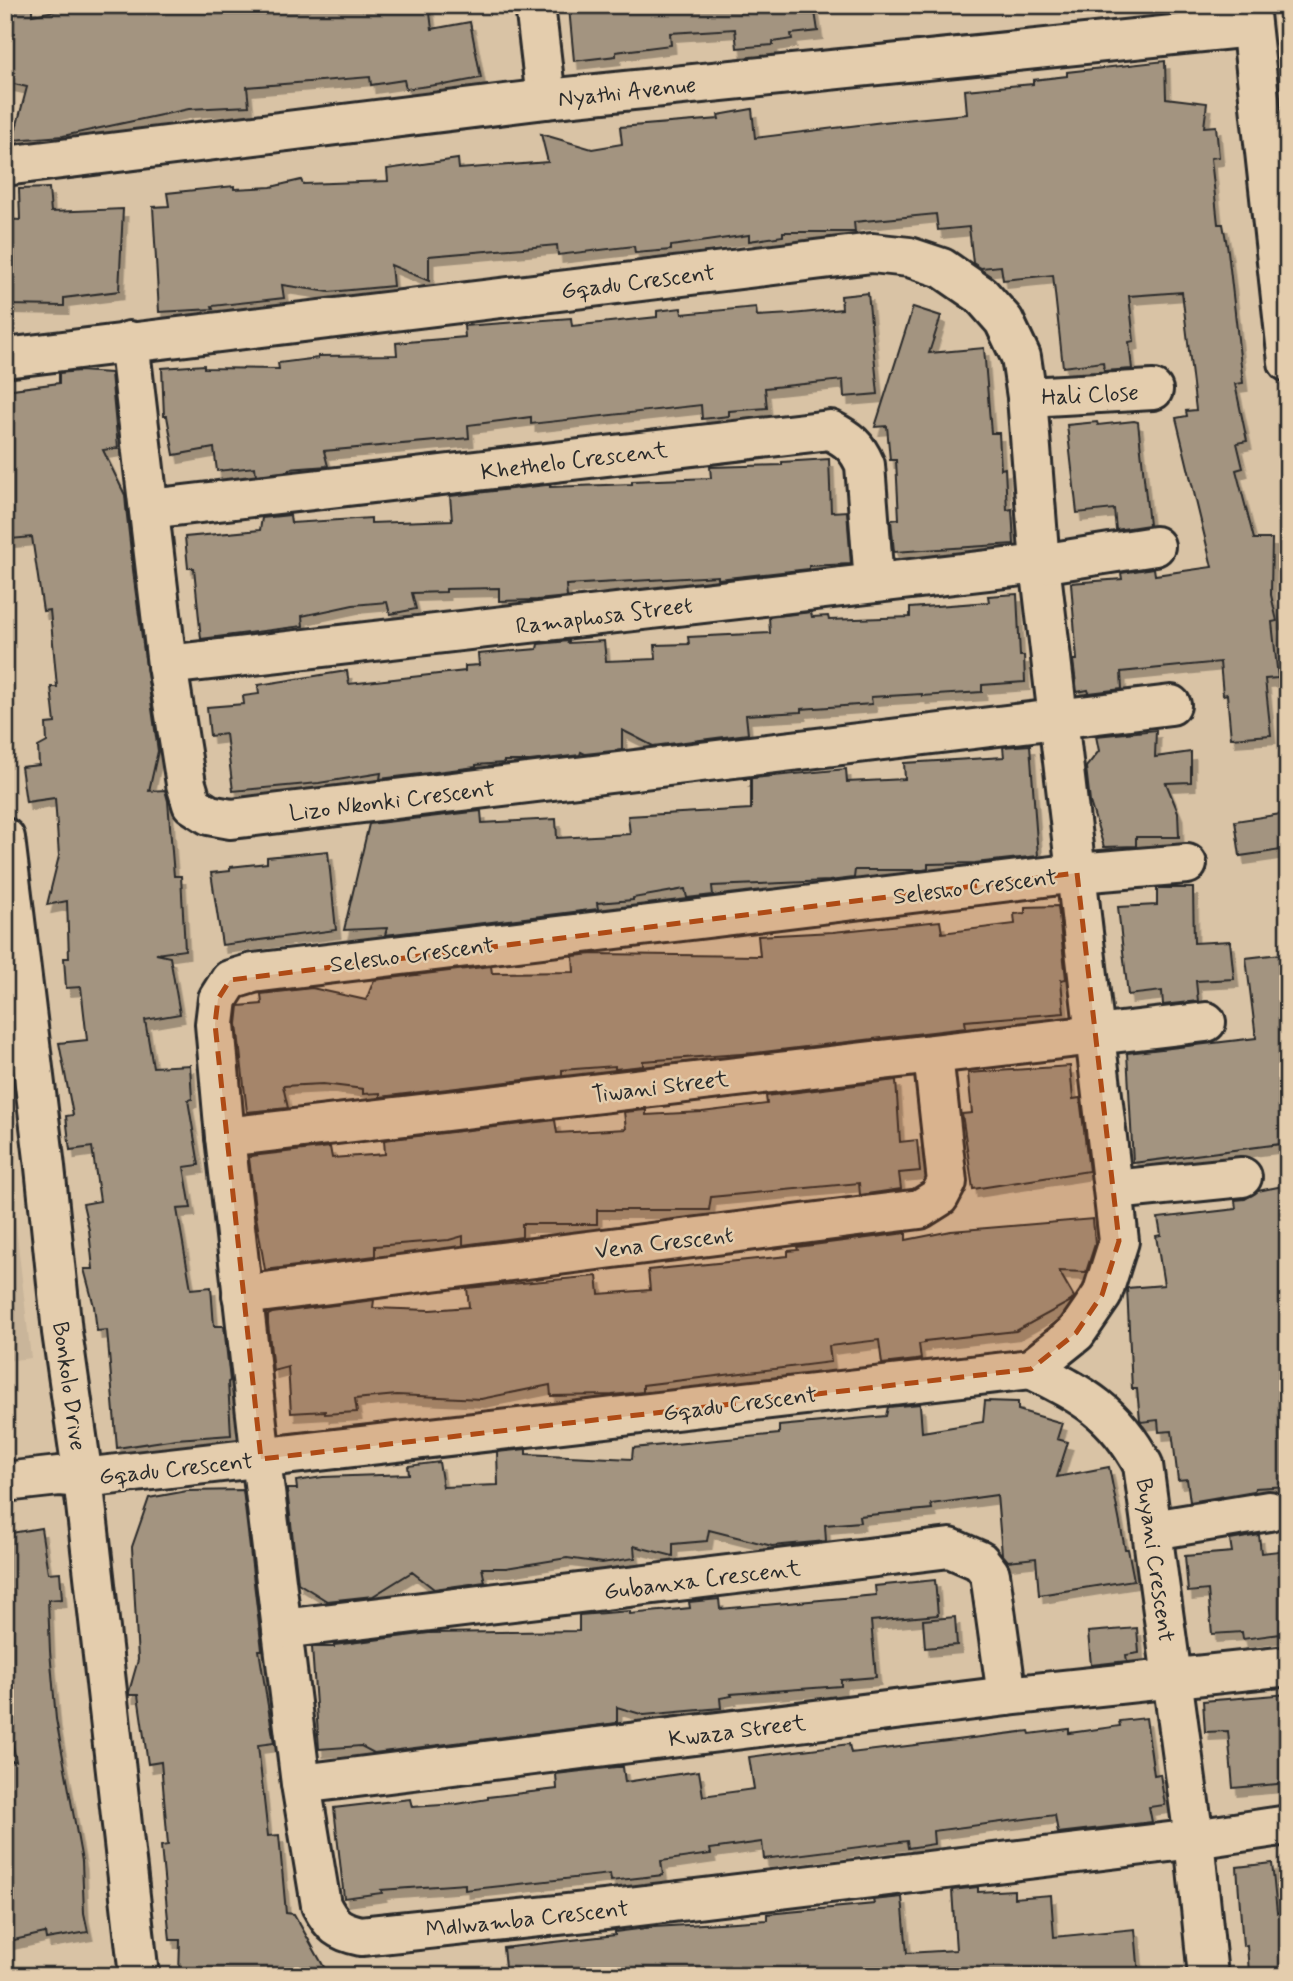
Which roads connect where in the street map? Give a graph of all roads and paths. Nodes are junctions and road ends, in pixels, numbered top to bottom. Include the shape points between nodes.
1 (535, 5) edge
2 (1250, 16) edge
3 (546, 99) junction
4 (5, 166) edge
5 (129, 341) junction
6 (5, 358) edge
7 (1288, 362) edge
8 (1153, 390) dead end
9 (1027, 397) junction
10 (149, 509) junction
11 (1155, 546) dead end
12 (1040, 564) junction
13 (874, 583) junction
14 (167, 665) junction
15 (1171, 705) dead end
16 (1058, 719) junction
17 (5, 838) edge
18 (1187, 864) dead end
19 (1077, 873) junction
20 (1206, 1021) dead end
21 (1095, 1036) junction
22 (933, 1055) junction
23 (225, 1137) junction
24 (1242, 1177) dead end
25 (1114, 1190) junction
26 (242, 1295) junction
27 (1031, 1370) junction
28 (261, 1459) junction
29 (83, 1478) junction
30 (5, 1482) edge
31 (1269, 1511) dead end
32 (1153, 1530) junction
33 (282, 1629) junction
34 (1280, 1667) dead end
35 (1172, 1680) junction
36 (1007, 1696) junction
37 (302, 1784) junction
38 (1288, 1825) edge
39 (1194, 1839) junction
40 (139, 1976) edge
41 (1208, 1976) edge

1 - 3 street
2 - 3 street, Nyathi Avenue
2 - 7 street
3 - 4 street, Nyathi Avenue
5 - 6 street, Gqadu Crescent
5 - 9 street, Gqadu Crescent via 872,253 909,257 942,268 981,295 1004,321 1021,357
5 - 10 street, Lizo Nkonki Crescent
8 - 9 street, Hali Close
9 - 12 street, Gqadu Crescent
10 - 13 street, Khethelo Crescent via 830,430 847,438 865,465
10 - 14 street, Lizo Nkonki Crescent
11 - 12 street
12 - 13 street, Ramaphosa Street
12 - 16 street, Gqadu Crescent
13 - 14 street, Ramaphosa Street
14 - 16 street, Lizo Nkonki Crescent via 192,804 209,815 231,819
15 - 16 street
16 - 19 street, Gqadu Crescent
17 - 29 street, Bonkolo Drive
18 - 19 street
19 - 21 street, Gqadu Crescent
19 - 23 street, Selesho Crescent via 253,973 230,980 218,999 215,1024
20 - 21 street
21 - 22 street, Tiwani Street
21 - 25 street, Gqadu Crescent
22 - 23 street, Tiwani Street
22 - 26 street, Vena Crescent via 947,1182 939,1198 920,1209
23 - 26 street, Selesho Crescent
24 - 25 street
25 - 27 street, Gqadu Crescent via 1119,1241 1102,1295 1076,1333
26 - 28 street, Selesho Crescent
27 - 28 street, Gqadu Crescent
27 - 32 street, Buyani Crescent via 1104,1412 1129,1439 1143,1465
28 - 29 street, Gqadu Crescent
28 - 33 street, Mdlwamba Crescent
29 - 30 street, Gqadu Crescent
29 - 40 street, Bonkolo Drive
31 - 32 street
32 - 35 street, Buyani Crescent
33 - 36 street, Gubanxa Crescent via 950,1548 980,1561 990,1573
33 - 37 street, Mdlwamba Crescent
34 - 35 street
35 - 36 street, Kwaza Street
35 - 39 street, Buyani Crescent
36 - 37 street, Kwaza Street
37 - 39 street, Mdlwamba Crescent via 321,1905 329,1921 343,1932 362,1936
38 - 39 street
39 - 41 street, Buyani Crescent

